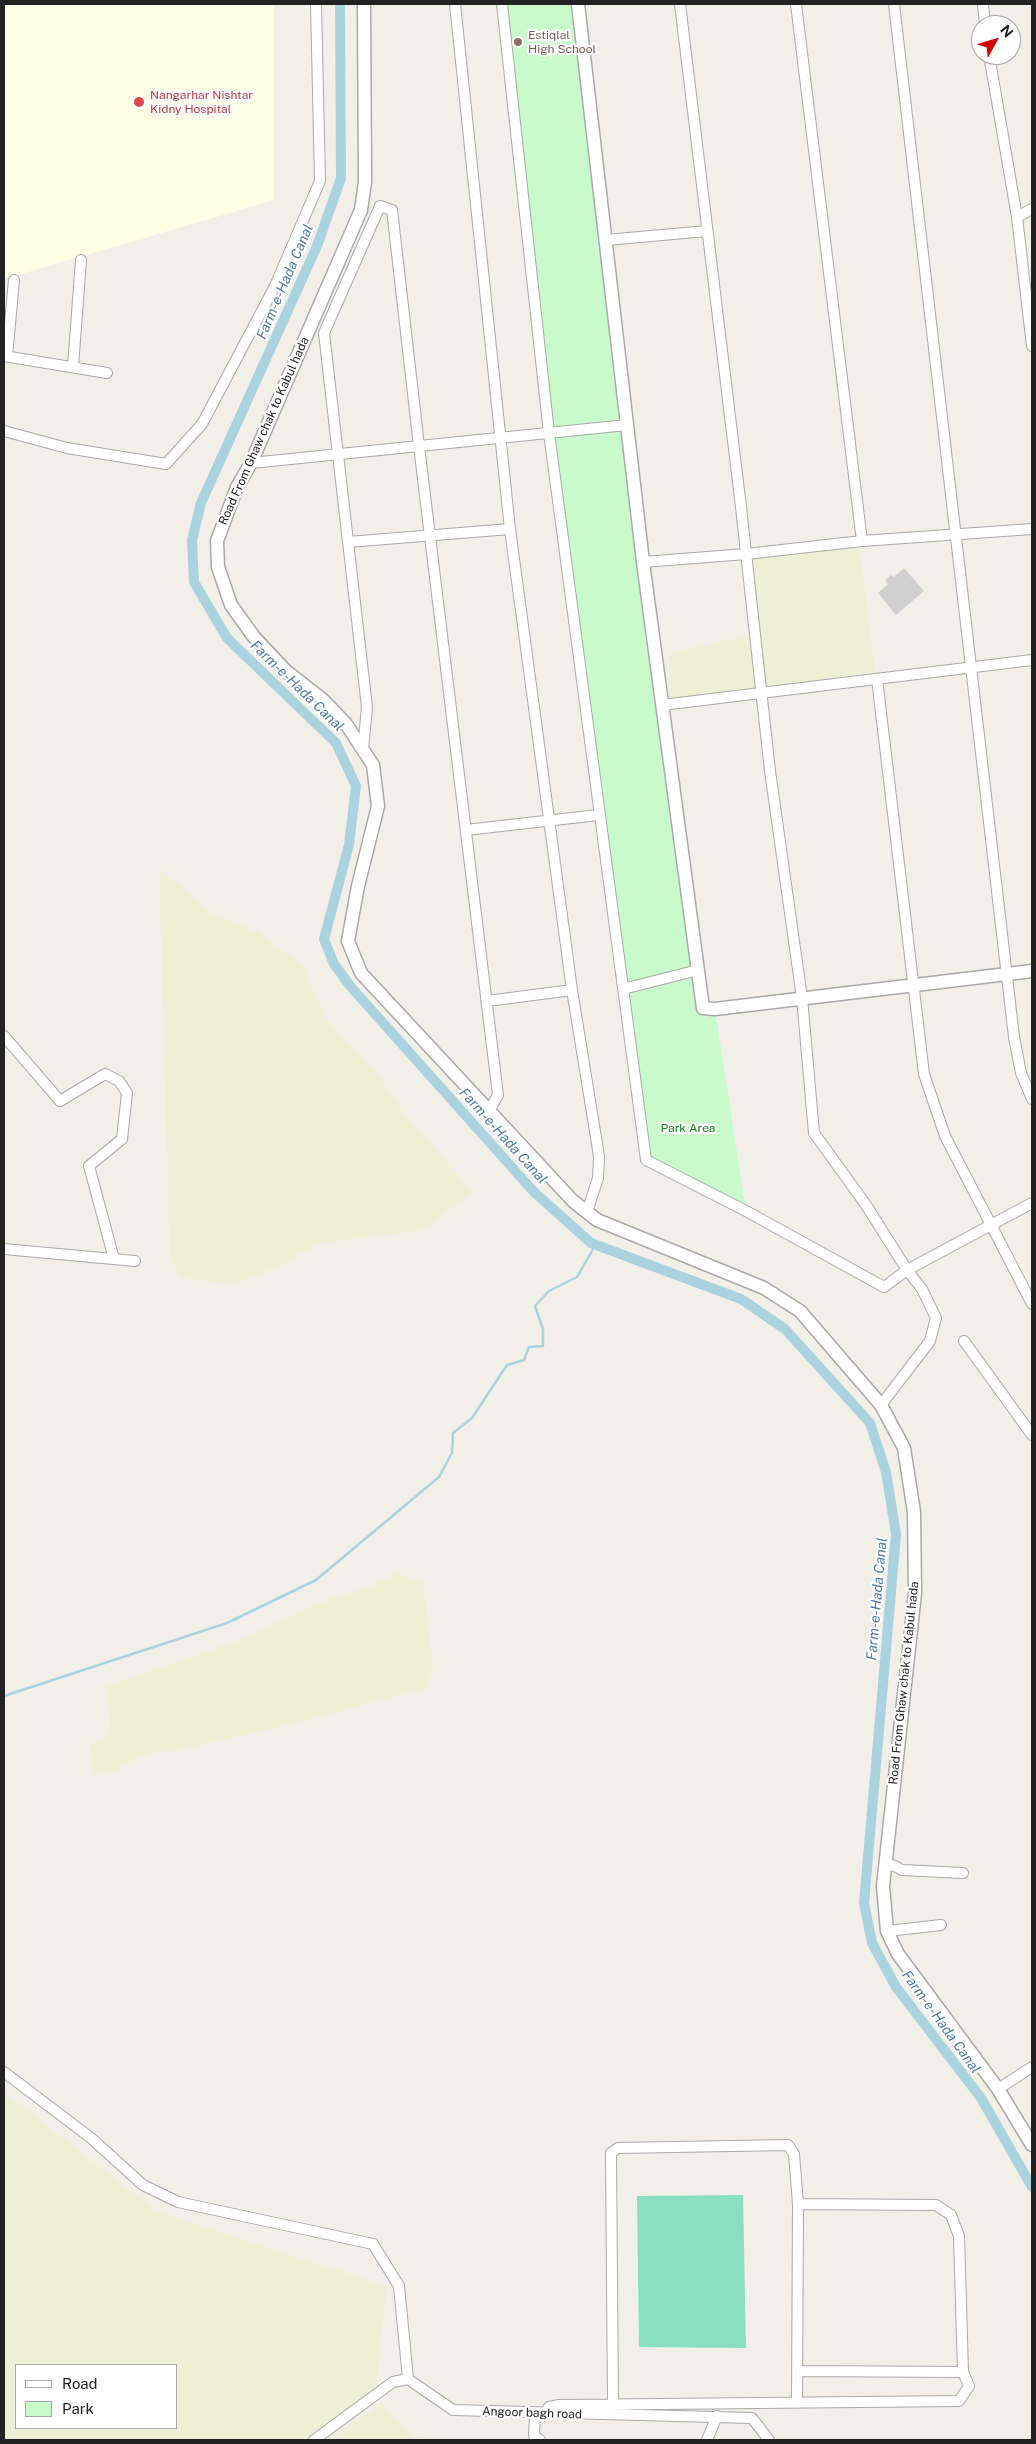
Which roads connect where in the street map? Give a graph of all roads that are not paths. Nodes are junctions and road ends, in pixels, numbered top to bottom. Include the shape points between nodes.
1 (316, 4) edge
2 (364, 4) edge
3 (455, 4) edge
4 (502, 4) edge
5 (578, 4) edge
6 (680, 4) edge
7 (796, 4) edge
8 (894, 4) edge
9 (991, 65) edge
10 (1032, 209) edge
11 (1017, 217) junction
12 (706, 231) junction
13 (606, 240) junction
14 (81, 260) dead end
15 (14, 280) dead end
16 (1032, 346) edge
17 (5, 356) edge
18 (73, 367) junction
19 (107, 373) dead end
20 (627, 425) junction
21 (4, 432) edge
22 (549, 433) junction
23 (499, 438) junction
24 (419, 446) junction
25 (338, 454) junction
26 (251, 463) junction
27 (510, 529) junction
28 (1032, 529) edge
29 (956, 534) junction
30 (430, 535) junction
31 (862, 541) junction
32 (348, 542) junction
33 (746, 554) junction
34 (643, 562) junction
35 (1032, 660) edge
36 (969, 668) junction
37 (877, 679) junction
38 (760, 693) junction
39 (662, 705) junction
40 (364, 749) junction
41 (598, 815) junction
42 (549, 821) junction
43 (466, 830) junction
44 (698, 970) junction
45 (1032, 971) edge
46 (1006, 974) junction
47 (914, 983) junction
48 (572, 990) junction
49 (623, 990) junction
50 (802, 998) junction
51 (487, 1001) junction
52 (4, 1036) edge
53 (1032, 1099) edge
54 (489, 1111) junction
55 (1032, 1203) edge
56 (588, 1212) junction
57 (991, 1225) junction
58 (4, 1250) edge
59 (114, 1259) junction
60 (135, 1261) dead end
61 (907, 1270) junction
62 (1032, 1304) edge
63 (964, 1341) dead end
64 (881, 1405) junction
65 (1032, 1435) edge
66 (886, 1864) junction
67 (963, 1873) dead end
68 (941, 1925) dead end
69 (886, 1931) junction
70 (1032, 2067) edge
71 (4, 2072) edge
72 (998, 2089) junction
73 (1032, 2144) edge
74 (798, 2204) junction
75 (797, 2371) junction
76 (963, 2372) junction
77 (408, 2379) junction
78 (797, 2402) junction
79 (612, 2404) junction
80 (540, 2414) junction
81 (717, 2416) junction
82 (314, 2440) edge
83 (540, 2440) edge
84 (707, 2440) edge
85 (769, 2440) edge

1 - 21 street via 320,181 275,286 202,424 166,464 67,448
2 - 26 street, Road From Ghaw chak to Kabul hada via 365,182 361,210
3 - 23 street
4 - 22 street
5 - 13 street
6 - 12 street
7 - 31 street
8 - 29 street
9 - 11 street
10 - 11 street
11 - 16 street
12 - 13 street
12 - 33 street
13 - 20 street
14 - 18 street
15 - 17 street
17 - 18 street
18 - 19 street
20 - 22 street
20 - 34 street
22 - 23 street
22 - 41 street
23 - 24 street
23 - 27 street
24 - 25 street
24 - 25 street via 392,210 380,206 324,333
24 - 30 street
25 - 26 street
25 - 32 street
26 - 40 street, Road From Ghaw chak to Kabul hada via 237,487 217,542 218,568 231,605 254,637 286,671 323,700
27 - 30 street
27 - 42 street
28 - 29 street
29 - 31 street
29 - 36 street
30 - 32 street
30 - 43 street
31 - 33 street
32 - 40 street via 367,707
33 - 34 street
33 - 38 street
34 - 39 street
35 - 36 street
36 - 37 street
36 - 46 street
37 - 38 street
37 - 47 street
38 - 39 street
38 - 50 street
39 - 44 street
40 - 54 street, Road From Ghaw chak to Kabul hada via 373,765 378,806 348,941 361,973
41 - 42 street
41 - 49 street
42 - 43 street
42 - 48 street
43 - 51 street
44 - 49 street
44 - 50 street via 703,1008
45 - 46 street
46 - 47 street
46 - 53 street via 1021,1073
47 - 50 street
47 - 57 street via 924,1074 945,1136
48 - 51 street
48 - 56 street via 599,1156 598,1178
49 - 61 street via 646,1160 746,1210 884,1287
50 - 61 street via 814,1134 866,1205
51 - 54 street via 498,1095
52 - 59 street via 60,1101 105,1074 120,1081 127,1093 122,1139 89,1166
54 - 56 street, Road From Ghaw chak to Kabul hada
55 - 57 street
56 - 64 street, Road From Ghaw chak to Kabul hada via 597,1220 764,1288 800,1311
57 - 61 street
57 - 62 street
58 - 59 street
59 - 60 street
61 - 64 street via 922,1289 936,1318 930,1341
63 - 65 street
64 - 66 street, Road From Ghaw chak to Kabul hada via 904,1448 914,1512 915,1593
66 - 67 street via 902,1870
66 - 69 street, Road From Ghaw chak to Kabul hada via 883,1886
68 - 69 street
69 - 72 street, Road From Ghaw chak to Kabul hada via 898,1954
70 - 72 street
71 - 77 street via 91,2138 143,2185 178,2202 373,2244 399,2286
72 - 73 street, Road From Ghaw chak to Kabul hada
74 - 75 street
74 - 76 street via 936,2205 951,2216 959,2236
74 - 79 street via 794,2154 788,2145 618,2148 611,2153
75 - 76 street
75 - 78 street
76 - 78 street via 969,2386 959,2401
77 - 80 street, Angoor bagh road via 453,2410
77 - 82 street via 393,2382
78 - 79 street
79 - 80 street via 559,2405
80 - 81 street, Angoor bagh road
80 - 83 street via 534,2436
81 - 84 street
81 - 85 street, Angoor bagh road via 752,2418

